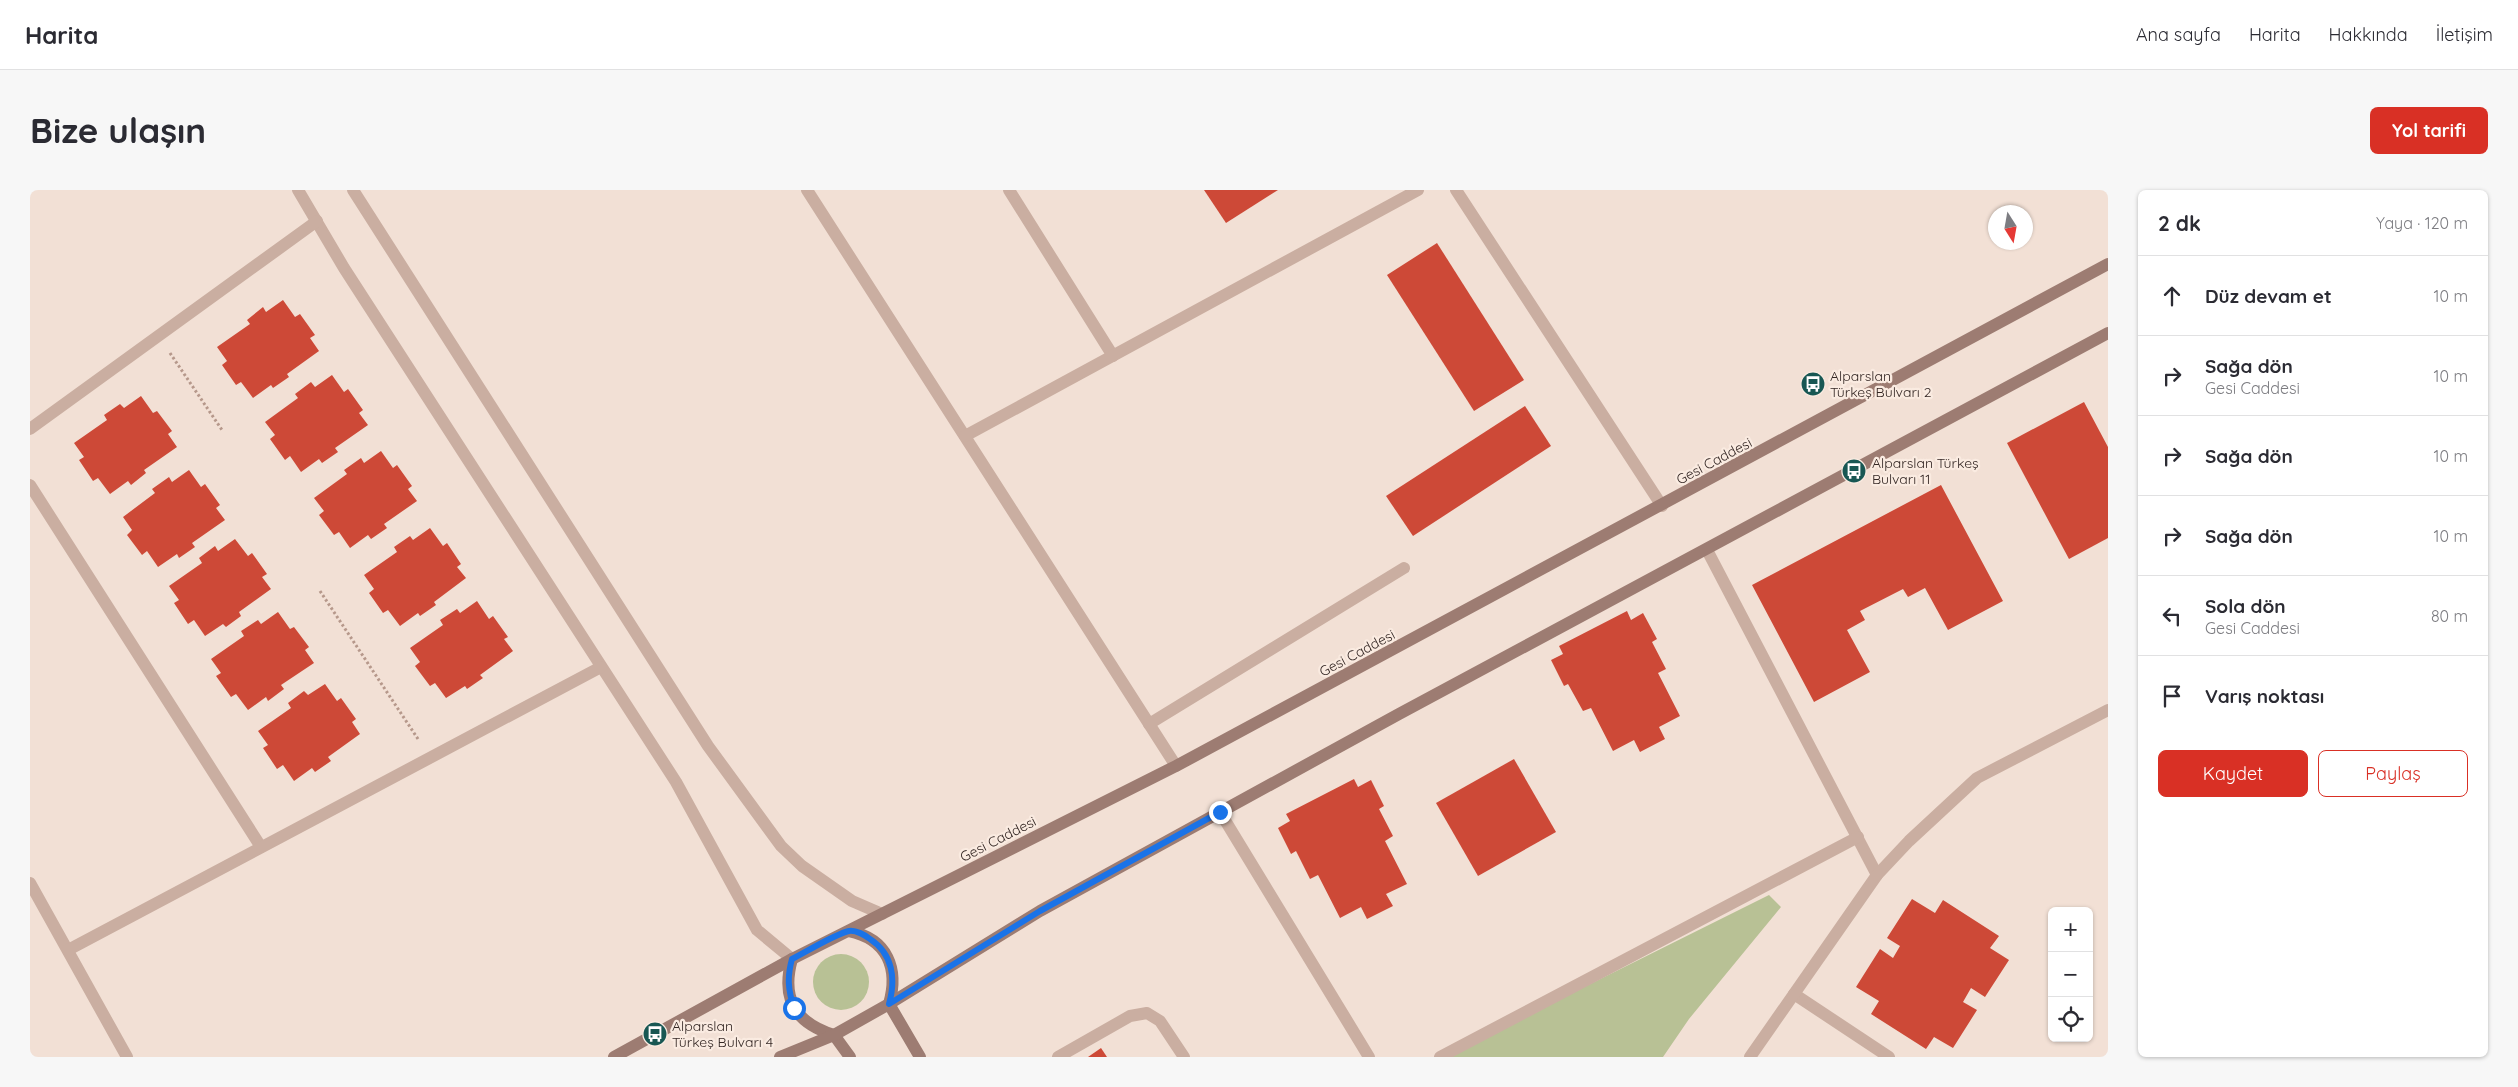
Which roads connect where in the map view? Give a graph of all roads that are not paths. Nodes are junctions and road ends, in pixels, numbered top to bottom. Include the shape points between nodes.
1 (298, 190) edge
2 (807, 190) edge
3 (1009, 190) edge
4 (1418, 190) edge
5 (1456, 190) edge
6 (355, 191) edge
7 (317, 221) junction
8 (2108, 264) edge
9 (2108, 333) edge
10 (1113, 356) junction
11 (30, 429) edge
12 (965, 436) junction
13 (30, 485) edge
14 (1662, 506) junction
15 (1707, 550) junction
16 (1404, 568) dead end
17 (601, 667) junction
18 (2108, 710) edge
19 (1149, 724) junction
20 (1176, 766) junction
21 (1220, 812) junction
22 (1858, 837) junction
23 (261, 847) junction
24 (1877, 875) junction
25 (30, 883) edge
26 (882, 914) junction
27 (849, 931) junction
28 (68, 950) junction
29 (792, 959) junction
30 (1794, 994) junction
31 (889, 1004) junction
32 (834, 1034) junction
33 (127, 1057) edge
34 (614, 1057) edge
35 (780, 1057) edge
36 (850, 1057) edge
37 (920, 1057) edge
38 (1058, 1057) edge
39 (1184, 1057) edge
40 (1369, 1057) edge
41 (1440, 1057) edge
42 (1750, 1057) edge
43 (1889, 1057) edge

1 - 7 street
2 - 12 street
3 - 10 street
4 - 10 street
5 - 14 street
6 - 26 street via 714,754 782,846 802,866 852,901
7 - 11 street
7 - 17 street
8 - 14 main road, Gesi Caddesi
9 - 15 main road
10 - 12 street
12 - 19 street
13 - 23 street
14 - 20 main road, Gesi Caddesi
15 - 21 main road
15 - 22 street
16 - 19 street
17 - 23 street
17 - 29 street via 676,782 757,930
18 - 24 street via 1977,778
19 - 20 street
20 - 26 main road, Gesi Caddesi
21 - 31 main road via 1040,911
21 - 40 street
22 - 24 street
22 - 41 street
23 - 28 street
24 - 30 street
25 - 28 street
26 - 27 main road, Gesi Caddesi
27 - 29 main road, Gesi Caddesi
27 - 31 main road via 870,938 887,956 894,988
28 - 33 street
29 - 32 main road via 788,992 794,1008 818,1030
29 - 34 main road, Gesi Caddesi
30 - 42 street
30 - 43 street
31 - 32 main road
31 - 37 main road
32 - 35 main road
32 - 36 main road
38 - 39 street via 1138,1013 1147,1013 1160,1020

